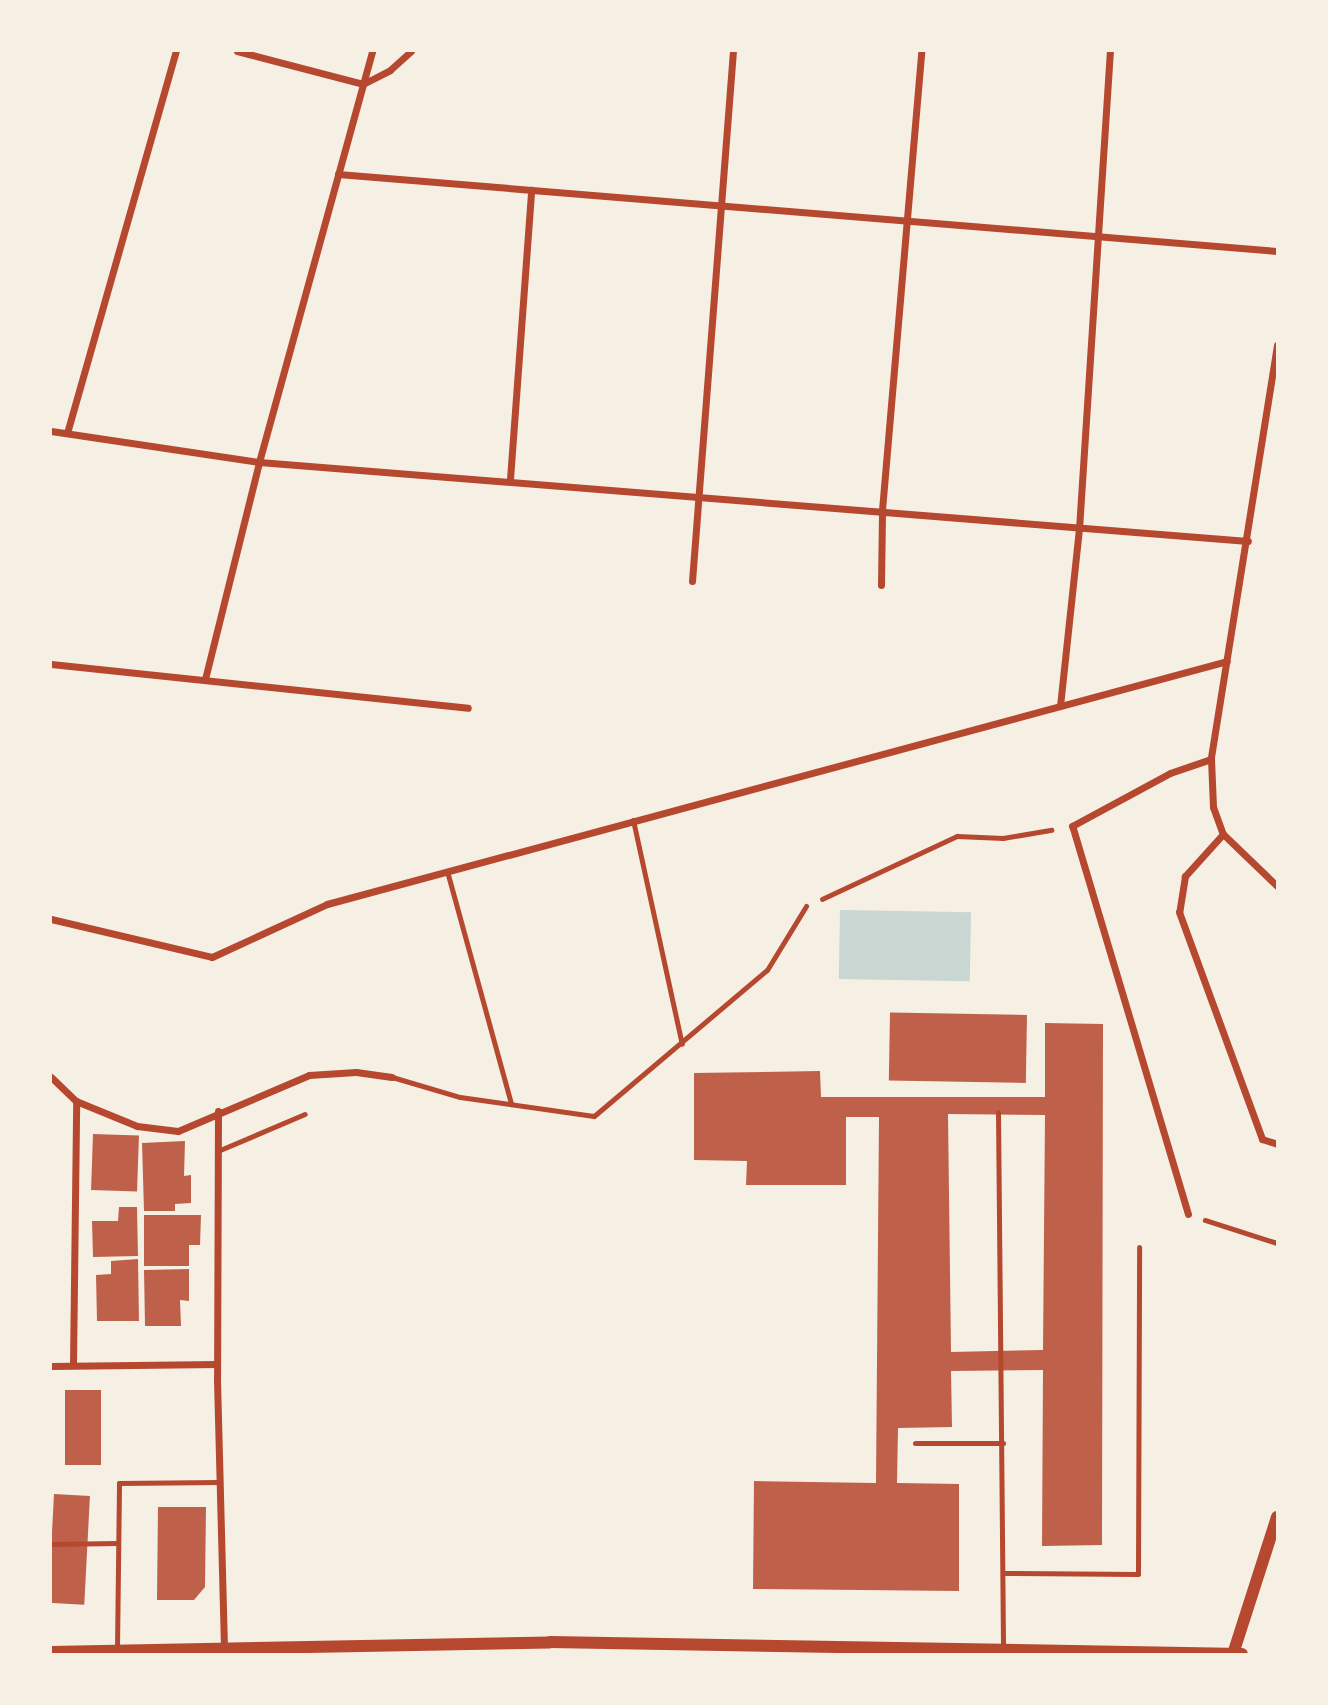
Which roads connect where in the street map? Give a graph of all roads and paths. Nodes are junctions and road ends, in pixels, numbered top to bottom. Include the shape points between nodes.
1 (176, 51) edge
2 (237, 51) edge
3 (372, 51) edge
4 (411, 51) edge
5 (733, 51) edge
6 (921, 51) edge
7 (1110, 51) edge
8 (363, 84) junction
9 (338, 174) junction
10 (531, 190) junction
11 (722, 205) junction
12 (908, 219) junction
13 (1097, 237) junction
14 (1277, 251) edge
15 (1277, 345) edge
16 (51, 432) edge
17 (67, 433) junction
18 (259, 462) junction
19 (510, 479) junction
20 (699, 496) junction
21 (882, 510) junction
22 (1079, 529) junction
23 (1248, 541) junction
24 (692, 581) dead end
25 (881, 585) dead end
26 (1227, 661) junction
27 (51, 664) edge
28 (205, 679) junction
29 (1060, 706) junction
30 (468, 708) dead end
31 (1211, 759) junction
32 (633, 820) junction
33 (1072, 826) junction
34 (1223, 834) junction
35 (447, 871) junction
36 (1277, 886) edge
37 (806, 906) joint
38 (51, 919) edge
39 (682, 1044) junction
40 (51, 1077) edge
41 (392, 1077) joint
42 (76, 1101) junction
43 (511, 1104) junction
44 (218, 1111) junction
45 (998, 1112) dead end
46 (306, 1114) dead end
47 (1277, 1144) edge
48 (220, 1150) junction
49 (1188, 1214) joint
50 (1277, 1243) edge
51 (1139, 1247) dead end
52 (217, 1364) junction
53 (73, 1365) junction
54 (51, 1366) edge
55 (915, 1443) dead end
56 (1003, 1443) junction
57 (220, 1482) junction
58 (1277, 1517) edge
59 (118, 1543) junction
60 (51, 1544) edge
61 (1005, 1573) junction
62 (224, 1645) junction
63 (1003, 1647) junction
64 (117, 1650) junction
65 (51, 1652) edge
66 (1233, 1654) edge
67 (1242, 1654) edge

1 - 17 street
2 - 8 street
3 - 8 street
4 - 8 street via 390,70
5 - 11 street
6 - 12 street
7 - 13 street
8 - 9 street
9 - 10 street
9 - 18 street
10 - 11 street
10 - 19 street
11 - 12 street
11 - 20 street
12 - 13 street
12 - 21 street
13 - 14 street
13 - 22 street
15 - 23 street
16 - 17 street
17 - 18 street
18 - 19 street
18 - 28 street
19 - 20 street
20 - 21 street
20 - 24 street
21 - 22 street
21 - 25 street
22 - 23 street
22 - 29 street
23 - 26 street
26 - 29 street
26 - 31 street
27 - 28 street
28 - 30 street
29 - 32 street
31 - 33 street via 1170,773
31 - 34 street via 1213,807
32 - 35 street
32 - 39 lane
33 - 37 path via 1003,838 957,836
33 - 49 street
34 - 36 street
34 - 47 street via 1185,876 1179,912 1262,1139
35 - 38 street via 327,904 212,957
35 - 43 lane
37 - 39 lane via 767,970
39 - 43 lane via 594,1116
40 - 42 street
41 - 43 lane via 460,1097
41 - 44 street via 356,1072 309,1075
42 - 44 street via 138,1126 178,1131
42 - 53 street
44 - 48 street
45 - 56 lane
46 - 48 lane
48 - 52 street
49 - 50 path
51 - 61 lane via 1138,1574
52 - 53 street
52 - 57 street
53 - 54 street
55 - 56 lane
56 - 61 lane
57 - 59 lane via 119,1483
57 - 62 street
58 - 66 street
59 - 60 lane
59 - 64 lane
61 - 63 lane
62 - 63 street via 550,1642
62 - 64 street
63 - 66 street
64 - 65 street
66 - 67 street

